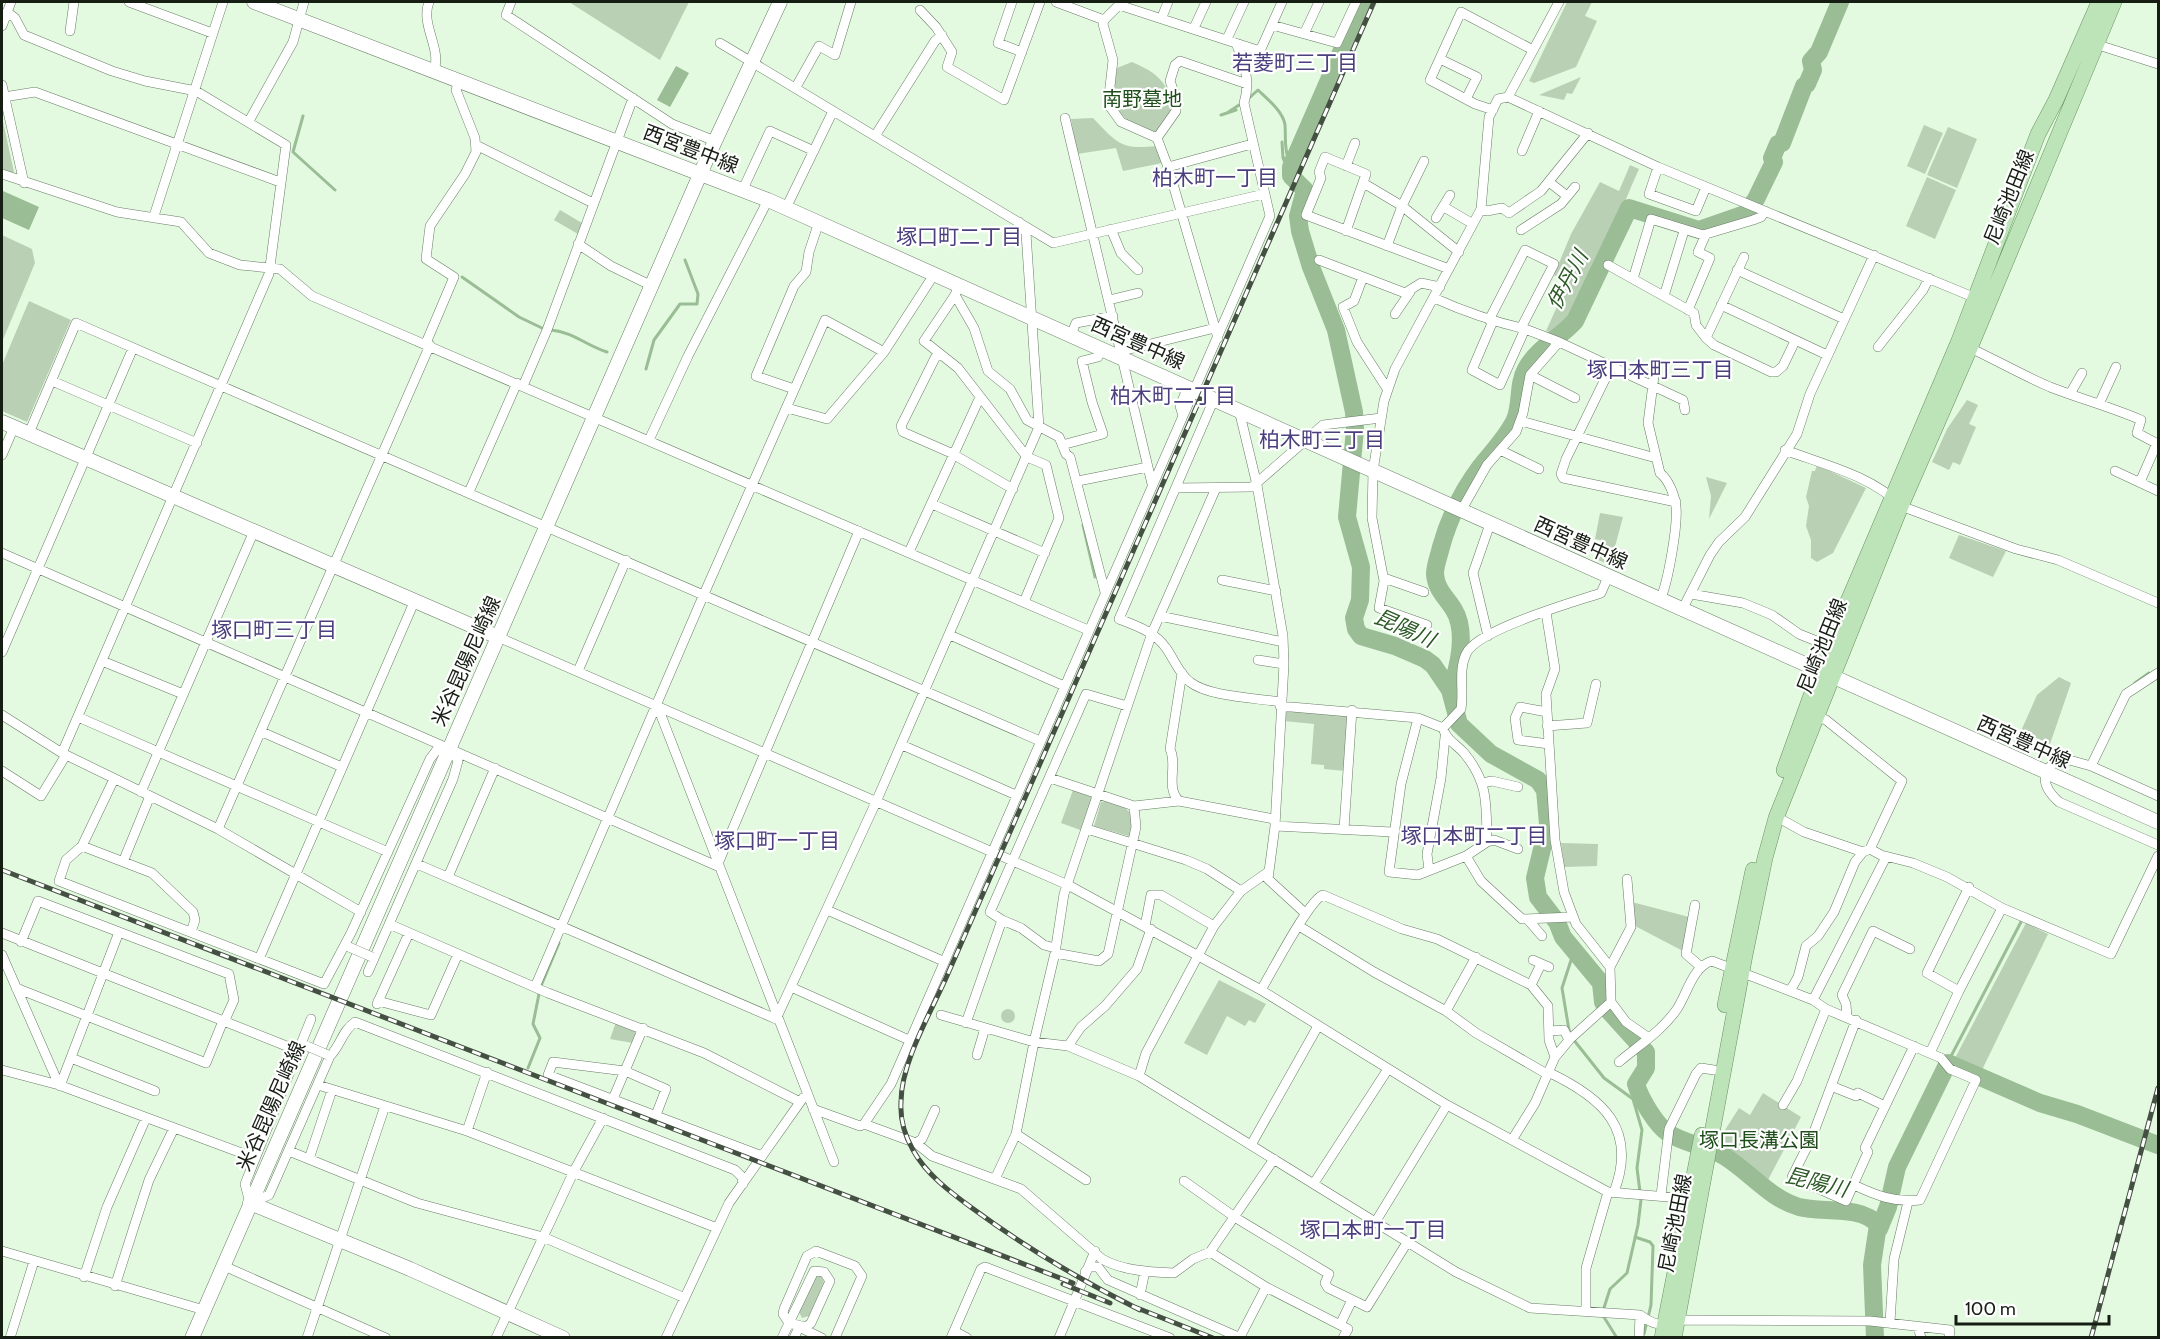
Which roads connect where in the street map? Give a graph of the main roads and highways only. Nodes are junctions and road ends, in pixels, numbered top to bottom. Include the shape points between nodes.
1 (254, 2) edge
2 (780, 2) edge
3 (2099, 2) edge
4 (2114, 2) edge
5 (2088, 41) junction
6 (701, 173) junction
7 (8, 424) edge
8 (1897, 502) junction
9 (498, 637) junction
10 (1826, 674) junction
11 (2158, 822) edge
12 (1737, 970) junction
13 (1705, 1146) junction
14 (250, 1203) junction
15 (1659, 1325) edge
16 (192, 1338) edge
17 (563, 1338) edge

1 - 6 main road, 西宮豊中線
2 - 6 main road, 米谷昆陽尼崎線
3 - 5 main road, 尼崎池田線
4 - 5 main road, 尼崎池田線
5 - 8 main road, 尼崎池田線 via 2038,134 1982,301
6 - 9 main road, 米谷昆陽尼崎線
6 - 10 main road, 西宮豊中線 via 935,273 957,290 1123,355
7 - 9 main road
8 - 10 main road, 尼崎池田線
8 - 10 main road, 尼崎池田線 via 1829,646
9 - 14 main road, 米谷昆陽尼崎線
10 - 11 main road, 西宮豊中線
10 - 12 main road, 尼崎池田線 via 1816,716 1777,817
10 - 12 main road, 尼崎池田線 via 1764,828 1745,901
12 - 13 main road, 尼崎池田線
12 - 13 main road, 尼崎池田線 via 1713,1070
13 - 15 main road, 尼崎池田線 via 1695,1200
14 - 16 main road, 米谷昆陽尼崎線
14 - 17 main road

